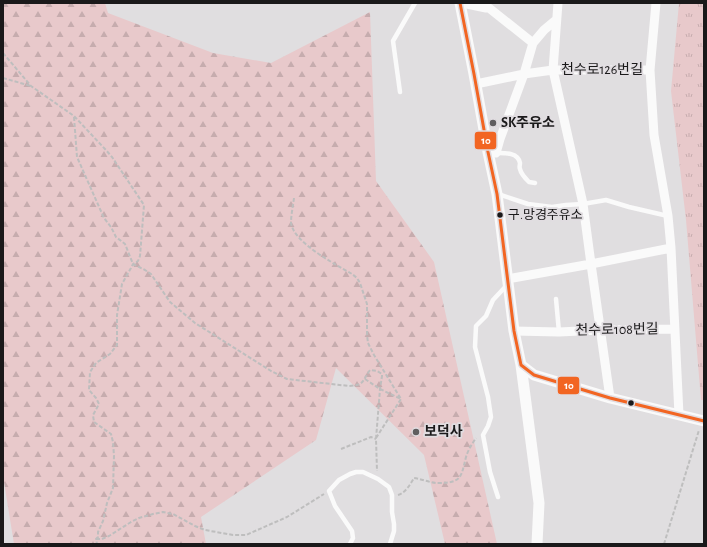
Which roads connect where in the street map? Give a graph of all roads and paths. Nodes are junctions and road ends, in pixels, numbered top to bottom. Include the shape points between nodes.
1 (415, 3) edge
2 (461, 3) edge
3 (656, 3) edge
4 (556, 4) edge
5 (491, 5) edge
6 (556, 20) junction
7 (534, 43) junction
8 (3, 53) edge
9 (553, 70) junction
10 (650, 70) junction
11 (524, 74) junction
12 (3, 78) edge
13 (476, 84) junction
14 (31, 86) junction
15 (400, 92) dead end
16 (74, 116) junction
17 (492, 152) junction
18 (536, 183) dead end
19 (497, 194) junction
20 (294, 198) dead end
21 (583, 204) junction
22 (668, 216) junction
23 (671, 248) junction
24 (134, 264) junction
25 (591, 264) junction
26 (508, 281) junction
27 (556, 298) dead end
28 (675, 329) junction
29 (514, 330) junction
30 (601, 330) junction
31 (559, 332) junction
32 (522, 364) junction
33 (365, 379) junction
34 (380, 390) junction
35 (610, 398) junction
36 (401, 399) junction
37 (679, 415) junction
38 (703, 421) edge
39 (483, 435) junction
40 (376, 439) junction
41 (341, 449) dead end
42 (378, 479) junction
43 (329, 491) junction
44 (400, 495) dead end
45 (498, 497) dead end
46 (96, 539) junction
47 (97, 544) edge
48 (350, 544) edge
49 (390, 544) edge
50 (537, 544) edge
51 (664, 544) edge

1 - 15 lane via 393,41
2 - 5 street via 486,8
2 - 13 street
3 - 10 street, 천수로126번길
4 - 6 street, 천수로126번길
5 - 7 street
6 - 7 street
6 - 9 street, 천수로126번길
7 - 11 street
8 - 14 path
9 - 10 street, 천수로126번길
9 - 11 street, 천수로126번길
9 - 21 street, 천수로126번길
10 - 22 street, 천수로126번길 via 654,135
11 - 13 street, 천수로126번길
11 - 17 street via 500,139
12 - 14 path
13 - 17 street
14 - 16 path
16 - 24 path via 77,157 104,218 116,237 125,244
16 - 24 path via 109,153 144,205 140,256
17 - 18 lane via 510,153 518,158 525,179
17 - 19 street
19 - 21 lane via 528,204 552,207
19 - 26 street
20 - 36 path via 291,222 298,237 357,278 367,304 368,343
21 - 22 lane via 606,200
21 - 25 street, 천수로126번길
22 - 23 street, 천수로126번길
23 - 25 street
23 - 28 street, 천수로126번길
24 - 33 path via 151,274 170,302 195,323 281,377 348,386 359,384
24 - 46 path via 122,284 117,315 117,345 110,354 96,363 90,372 89,390 99,404 93,415 94,422 111,434 114,456 113,488
25 - 26 street
25 - 30 street, 천수로126번길
26 - 29 street
26 - 39 lane via 493,300 486,316 476,326 475,347 491,417
27 - 31 lane, 천수로108번길
28 - 30 street, 천수로108번길
28 - 37 street, 천수로126번길
29 - 31 street, 천수로108번길
29 - 32 street
30 - 31 street, 천수로108번길
30 - 35 street, 천수로126번길
32 - 35 street via 534,375
32 - 50 street via 539,503
33 - 34 path
33 - 34 path via 370,370 382,374
34 - 36 path
34 - 40 path
35 - 37 street
36 - 40 path
37 - 38 street
38 - 51 path
39 - 44 path via 478,436 471,445 464,471 458,479 438,483 414,478
39 - 45 lane
40 - 41 path via 371,437
40 - 42 path
42 - 43 lane via 363,472 350,474 339,480
42 - 49 lane via 389,487 392,495 394,531
43 - 46 path via 287,517 246,535 205,530 173,514 163,512 139,518 109,536
43 - 48 lane via 335,506 352,531 353,538
46 - 47 path

